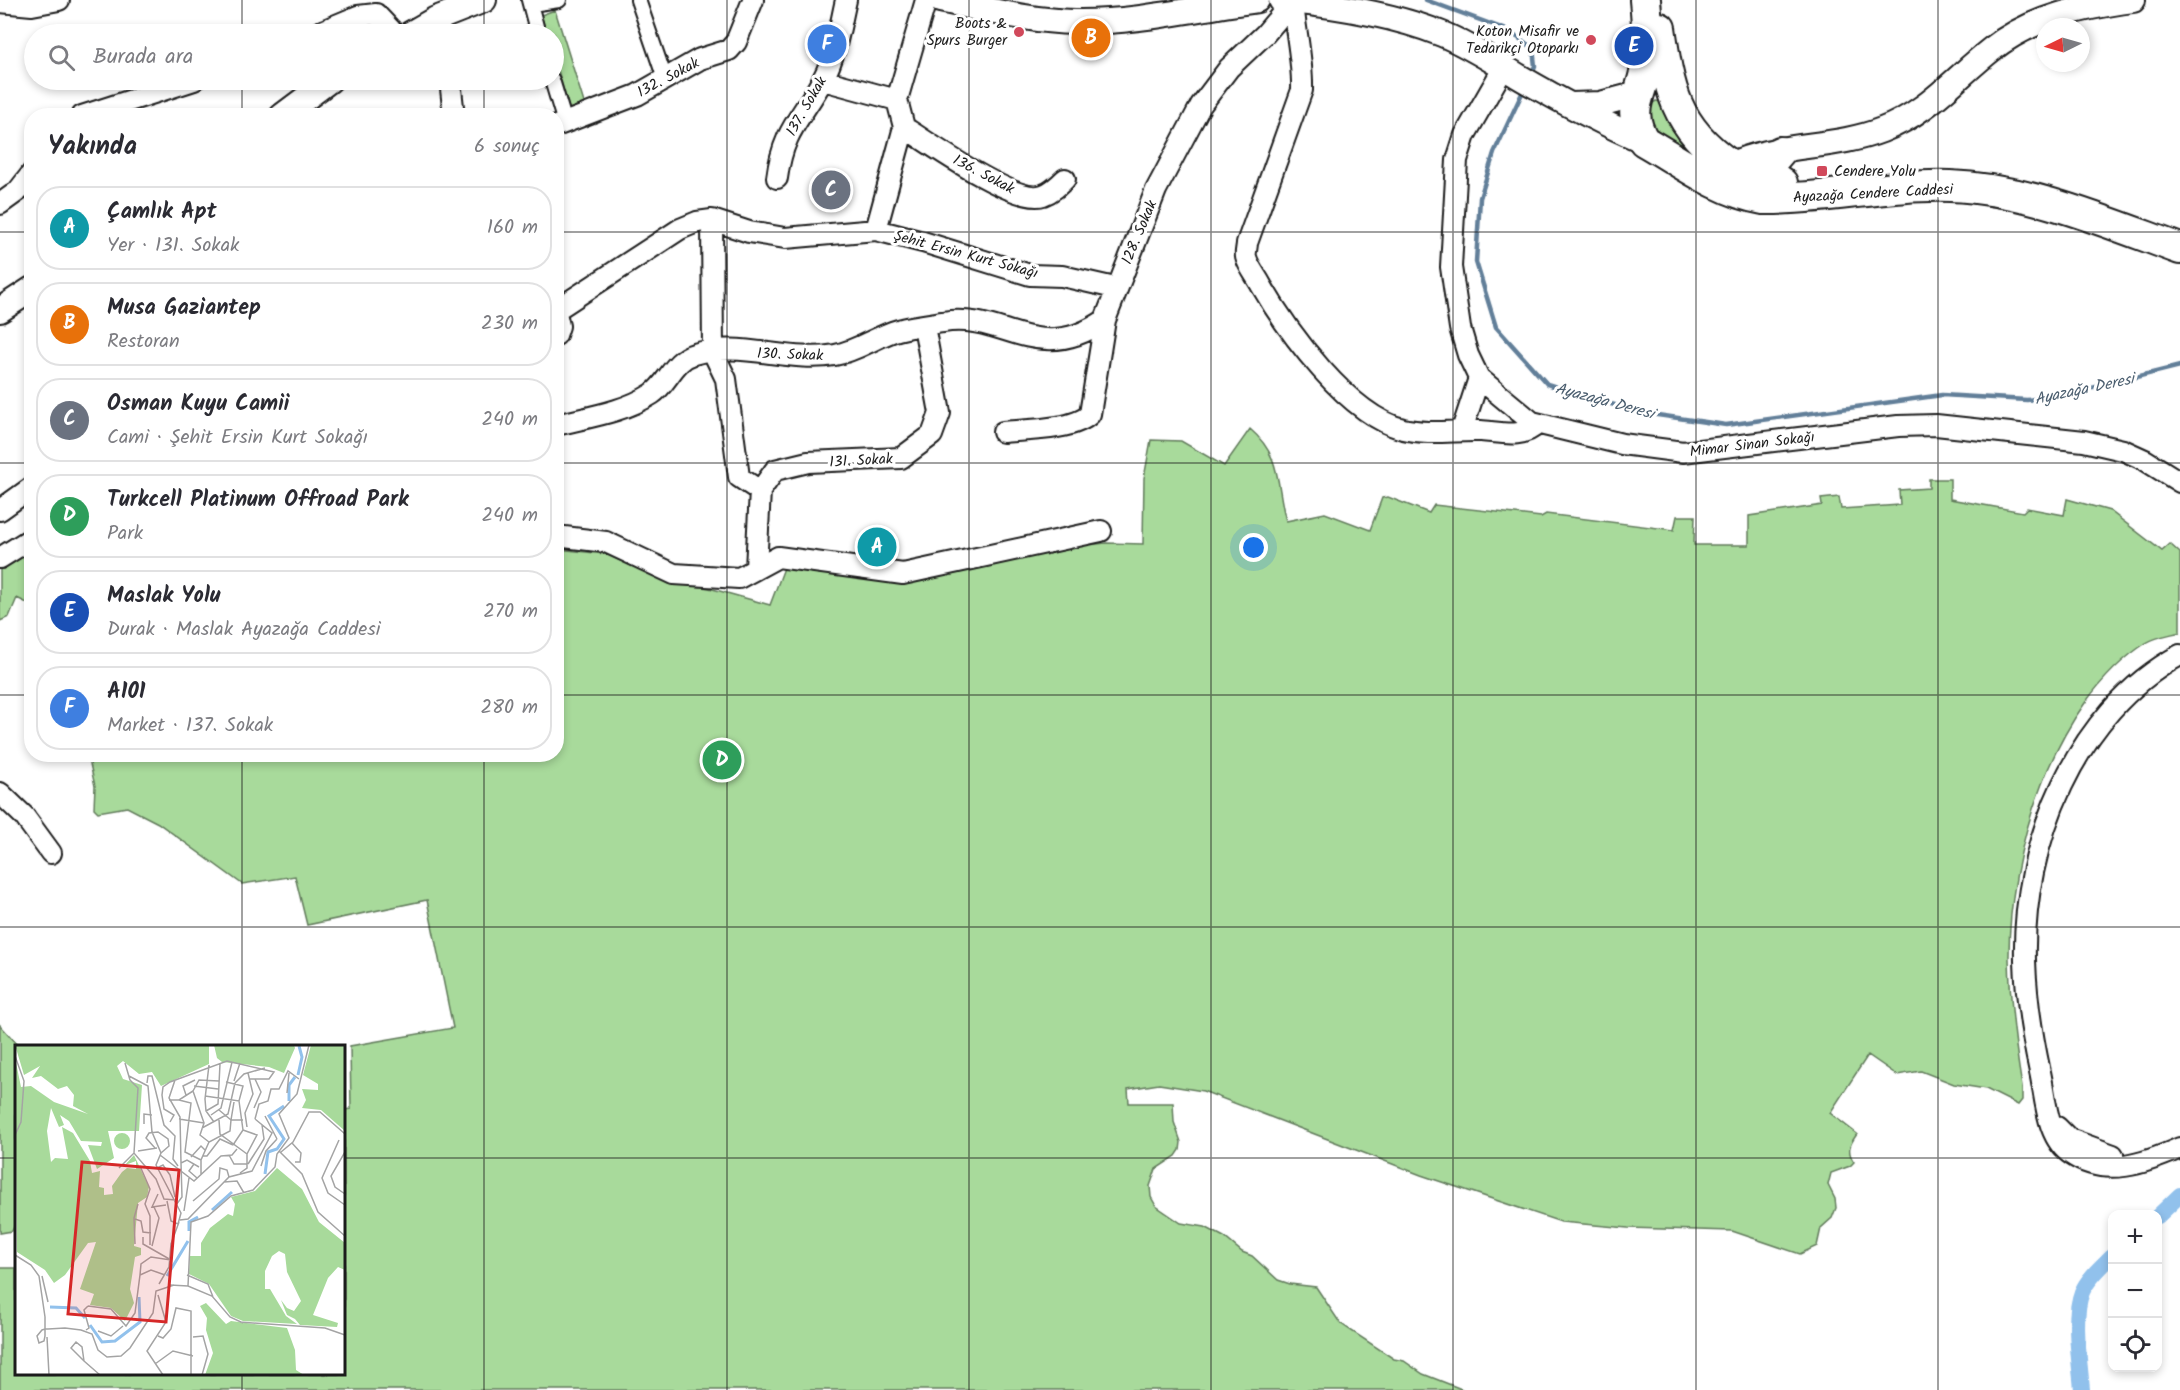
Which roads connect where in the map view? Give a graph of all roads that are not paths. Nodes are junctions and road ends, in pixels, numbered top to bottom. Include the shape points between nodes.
1 (59, 0) edge
2 (454, 0) edge
3 (484, 0) edge
4 (559, 0) edge
5 (638, 0) edge
6 (753, 0) edge
7 (846, 0) edge
8 (926, 0) edge
9 (940, 0) edge
10 (1257, 0) edge
11 (1645, 0) edge
12 (1657, 0) edge
13 (2133, 0) edge
14 (1287, 1) edge
15 (0, 2) edge
16 (530, 2) edge
17 (436, 20) edge
18 (339, 24) edge
19 (386, 24) edge
20 (536, 24) edge
21 (1512, 72) junction
22 (665, 79) junction
23 (823, 80) junction
24 (163, 90) edge
25 (317, 90) edge
26 (329, 90) edge
27 (451, 90) edge
28 (554, 90) edge
29 (1638, 94) junction
30 (897, 99) junction
31 (1676, 104) junction
32 (1572, 105) junction
33 (107, 108) edge
34 (293, 108) edge
35 (306, 108) edge
36 (453, 108) edge
37 (558, 108) edge
38 (564, 124) edge
39 (904, 127) junction
40 (1698, 138) junction
41 (1644, 141) junction
42 (1780, 152) junction
43 (1718, 171) junction
44 (777, 178) dead end
45 (1065, 178) dead end
46 (24, 183) edge
47 (1782, 183) junction
48 (0, 204) edge
49 (712, 220) junction
50 (876, 230) junction
51 (2180, 232) edge
52 (2180, 249) edge
53 (1115, 288) junction
54 (24, 294) edge
55 (564, 307) edge
56 (0, 310) edge
57 (1105, 320) junction
58 (924, 326) junction
59 (713, 352) junction
60 (1479, 378) junction
61 (564, 423) edge
62 (1537, 424) junction
63 (1462, 430) junction
64 (1003, 432) dead end
65 (2180, 482) edge
66 (760, 491) junction
67 (24, 493) edge
68 (0, 510) edge
69 (1101, 531) dead end
70 (564, 537) edge
71 (24, 543) edge
72 (0, 558) edge
73 (756, 568) junction
74 (2180, 655) edge
75 (0, 793) edge
76 (51, 853) dead end
77 (2049, 1118) junction
78 (2180, 1140) edge
79 (2180, 1148) edge

1 - 15 street via 32,5
2 - 17 street
3 - 17 street
4 - 16 street
5 - 22 street
6 - 22 street, 132. Sokak via 729,50 700,59
7 - 23 street, 137. Sokak
8 - 30 street
9 - 10 street via 1075,22
11 - 29 main road via 1647,59
12 - 31 main road
13 - 42 street via 2074,11 2016,33 1931,103 1880,131
14 - 21 street via 1418,25 1469,47
14 - 53 street, 128. Sokak via 1265,34 1229,68 1201,105 1156,190
14 - 63 street via 1303,68 1302,90 1251,228 1246,257 1294,338 1325,374 1374,416 1402,429 1434,433
16 - 20 street
18 - 19 street via 376,14
21 - 32 street
21 - 60 street, Mimar Sinan Sokağı via 1465,135 1456,170 1451,267 1468,355
22 - 38 street, 132. Sokak via 628,99
23 - 30 street
23 - 44 street, 137. Sokak via 794,123 782,149
24 - 33 street
25 - 34 street
26 - 35 street
27 - 36 street
28 - 37 street
29 - 31 main road via 1645,88 1658,89
29 - 32 street via 1600,104
29 - 41 main road via 1634,115
30 - 39 street
31 - 40 main road, Ayazağa Cendere Caddesi
32 - 41 street via 1595,120
39 - 45 street, 136. Sokak via 971,170 1028,197 1042,196
39 - 50 street
40 - 42 street via 1731,150
40 - 43 main road, Ayazağa Cendere Caddesi
41 - 43 main road, Ayazağa Cendere Caddesi
42 - 43 street via 1745,158
42 - 47 main road via 1768,166 1769,174
43 - 47 main road, Ayazağa Cendere Caddesi
43 - 52 main road, Ayazağa Cendere Caddesi via 1745,196 1762,199 1950,186 2013,194 2063,207
46 - 48 street
47 - 51 main road, Ayazağa Cendere Caddesi via 1952,172 2061,190
49 - 50 street, Şehit Ersin Kurt Sokağı via 785,238
49 - 55 street via 680,229
49 - 59 street
50 - 53 street, Şehit Ersin Kurt Sokağı via 1030,275 1062,276
53 - 57 street, 128. Sokak
54 - 56 street
57 - 58 street, 130. Sokak via 1091,329 1036,340 970,320
57 - 64 street, 128. Sokak via 1090,414 1084,420 1067,424
58 - 59 street, 130. Sokak via 898,330 837,355
58 - 66 street, 131. Sokak via 940,413 932,435 901,458 808,462 775,470
59 - 61 street, 130. Sokak via 693,354 677,365 654,393 630,405
59 - 66 street via 726,379 739,477
60 - 62 street, Mimar Sinan Sokağı
60 - 63 street
62 - 63 street via 1532,430 1514,434
62 - 65 street, Mimar Sinan Sokağı via 1622,444 1683,452 1898,426 1936,425 2022,433 2113,448 2145,460
66 - 73 street
67 - 68 street
69 - 73 street via 903,573 778,557
70 - 73 street via 606,542 674,574 739,578
71 - 72 street
74 - 77 street via 2144,677 2091,737 2069,768 2042,841 2032,880 2025,958 2034,1044
75 - 76 street via 24,816
77 - 78 street via 2069,1138 2121,1157 2150,1153
77 - 79 street via 2055,1136 2073,1156 2109,1167 2140,1164

